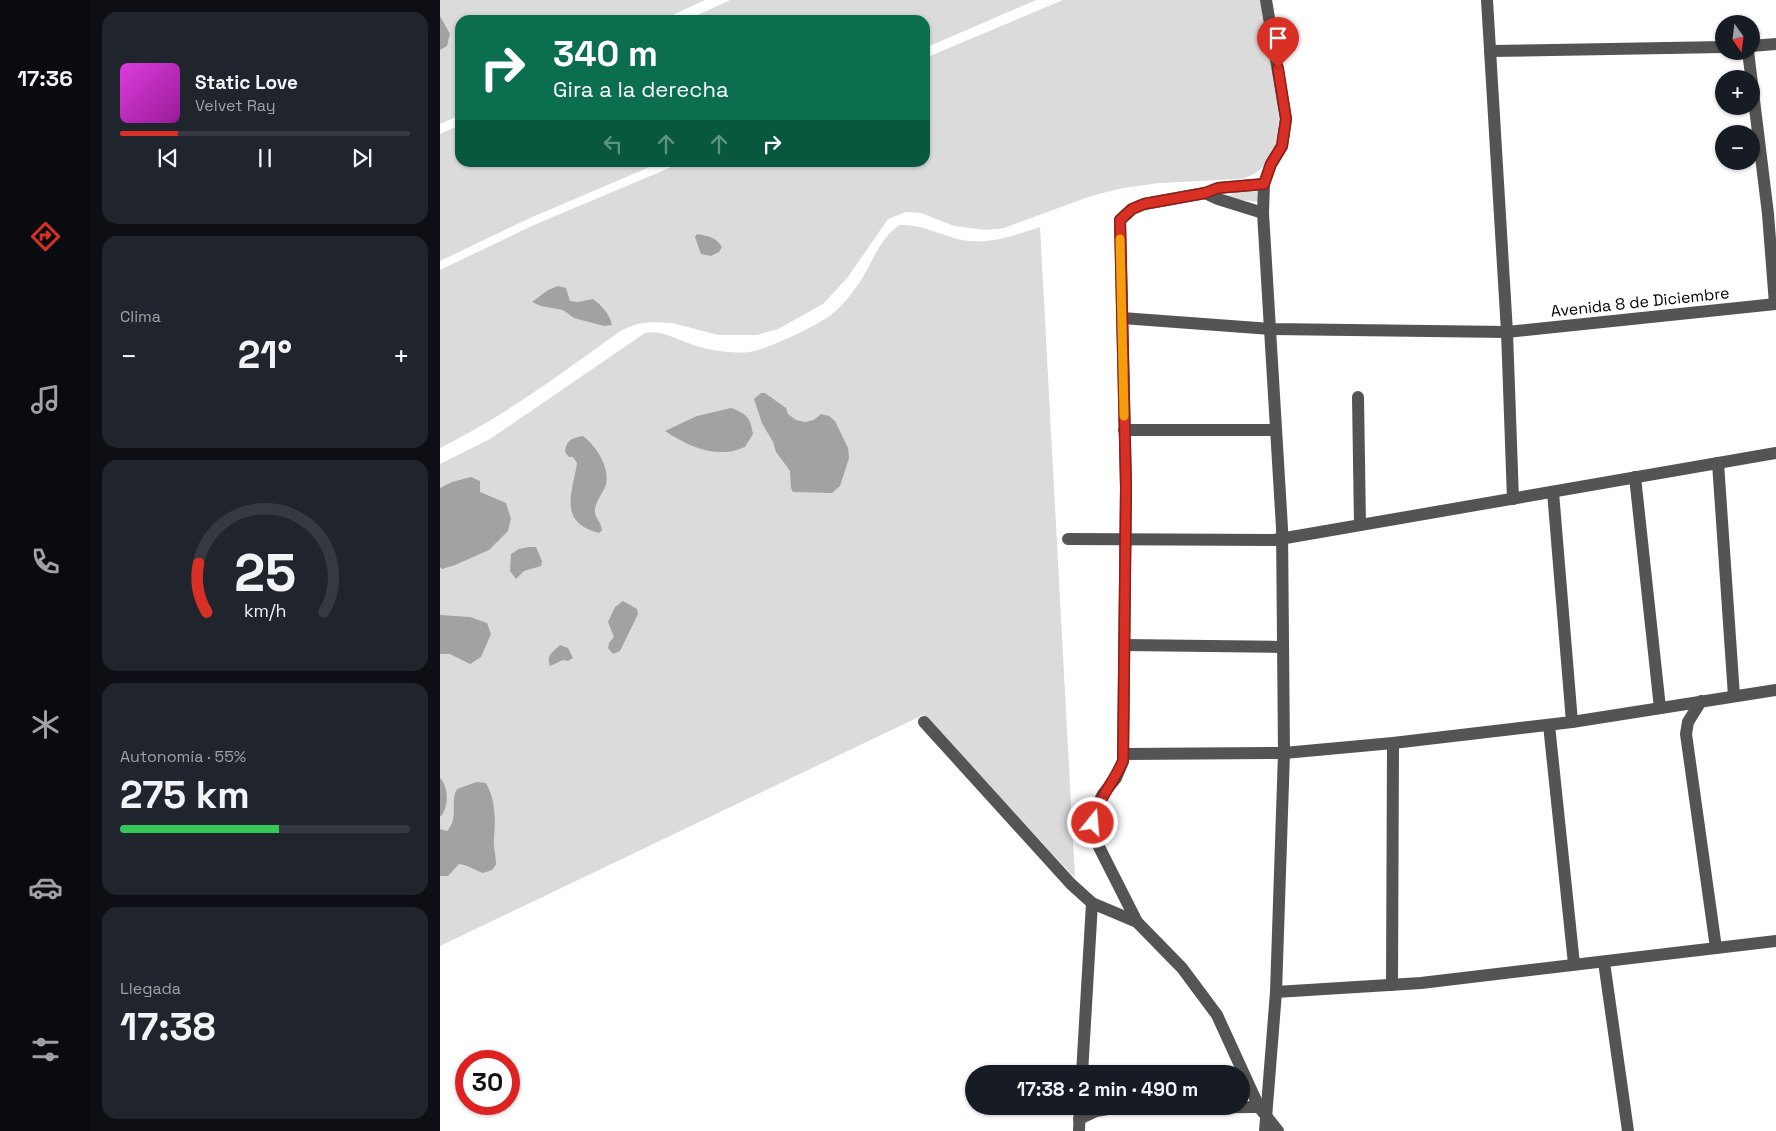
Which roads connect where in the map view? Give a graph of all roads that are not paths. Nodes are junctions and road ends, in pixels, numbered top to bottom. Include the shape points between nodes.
1 (1266, 0) edge
2 (1487, 0) edge
3 (1776, 44) edge
4 (1760, 45) edge
5 (1715, 46) edge
6 (1490, 51) junction
7 (1749, 60) edge
8 (1264, 184) junction
9 (1205, 193) junction
10 (1263, 213) junction
11 (1772, 214) edge
12 (1776, 304) edge
13 (1122, 318) junction
14 (1271, 329) junction
15 (1507, 332) junction
16 (1358, 397) dead end
17 (1124, 430) junction
18 (1275, 430) junction
19 (1776, 453) edge
20 (1718, 463) junction
21 (1636, 478) junction
22 (1553, 492) junction
23 (1513, 499) junction
24 (1360, 525) junction
25 (1282, 538) junction
26 (1125, 539) junction
27 (1068, 540) dead end
28 (1124, 645) junction
29 (1283, 646) junction
30 (1776, 690) edge
31 (1734, 696) junction
32 (1702, 701) junction
33 (1660, 708) junction
34 (924, 722) dead end
35 (1572, 722) junction
36 (1549, 725) junction
37 (1393, 743) junction
38 (1284, 753) junction
39 (1123, 754) junction
40 (1092, 903) junction
41 (1137, 922) junction
42 (1776, 941) edge
43 (1716, 948) junction
44 (1604, 962) junction
45 (1574, 964) junction
46 (1392, 985) junction
47 (1276, 992) junction
48 (1083, 1065) edge
49 (1262, 1112) junction
50 (1079, 1125) edge
51 (1265, 1131) edge
52 (1278, 1131) edge
53 (1628, 1131) edge

1 - 8 street via 1286,119 1282,146
2 - 6 street
3 - 4 street
5 - 6 street
6 - 15 street
7 - 11 street
8 - 9 street via 1234,185
8 - 10 street
9 - 10 street
9 - 13 street via 1144,204 1120,220
10 - 14 street
11 - 12 street
12 - 15 street, Avenida 8 de Diciembre
13 - 14 street, Avenida 8 de Diciembre
13 - 17 street
14 - 15 street, Avenida 8 de Diciembre
14 - 18 street
15 - 23 street
16 - 24 street
17 - 18 street
17 - 26 street
18 - 25 street
19 - 20 street
20 - 21 street
20 - 31 street
21 - 22 street
21 - 33 street
22 - 23 street
22 - 35 street
23 - 24 street
24 - 25 street
25 - 26 street
25 - 29 street
26 - 27 street
26 - 28 street
28 - 29 street
28 - 39 street
29 - 38 street
30 - 31 street
31 - 32 street
32 - 33 street
32 - 43 street via 1688,722 1686,734
33 - 35 street
34 - 40 street via 1070,884
35 - 36 street
36 - 37 street
36 - 45 street
37 - 38 street
37 - 46 street
38 - 39 street
38 - 47 street
39 - 41 street via 1116,778 1096,809 1094,839
40 - 41 street
40 - 48 street
41 - 49 street via 1182,968 1217,1015
42 - 43 street
43 - 44 street
44 - 45 street
44 - 53 street
45 - 46 street
46 - 47 street
47 - 49 street
49 - 50 street via 1114,1108 1096,1111
49 - 51 street
49 - 52 street

